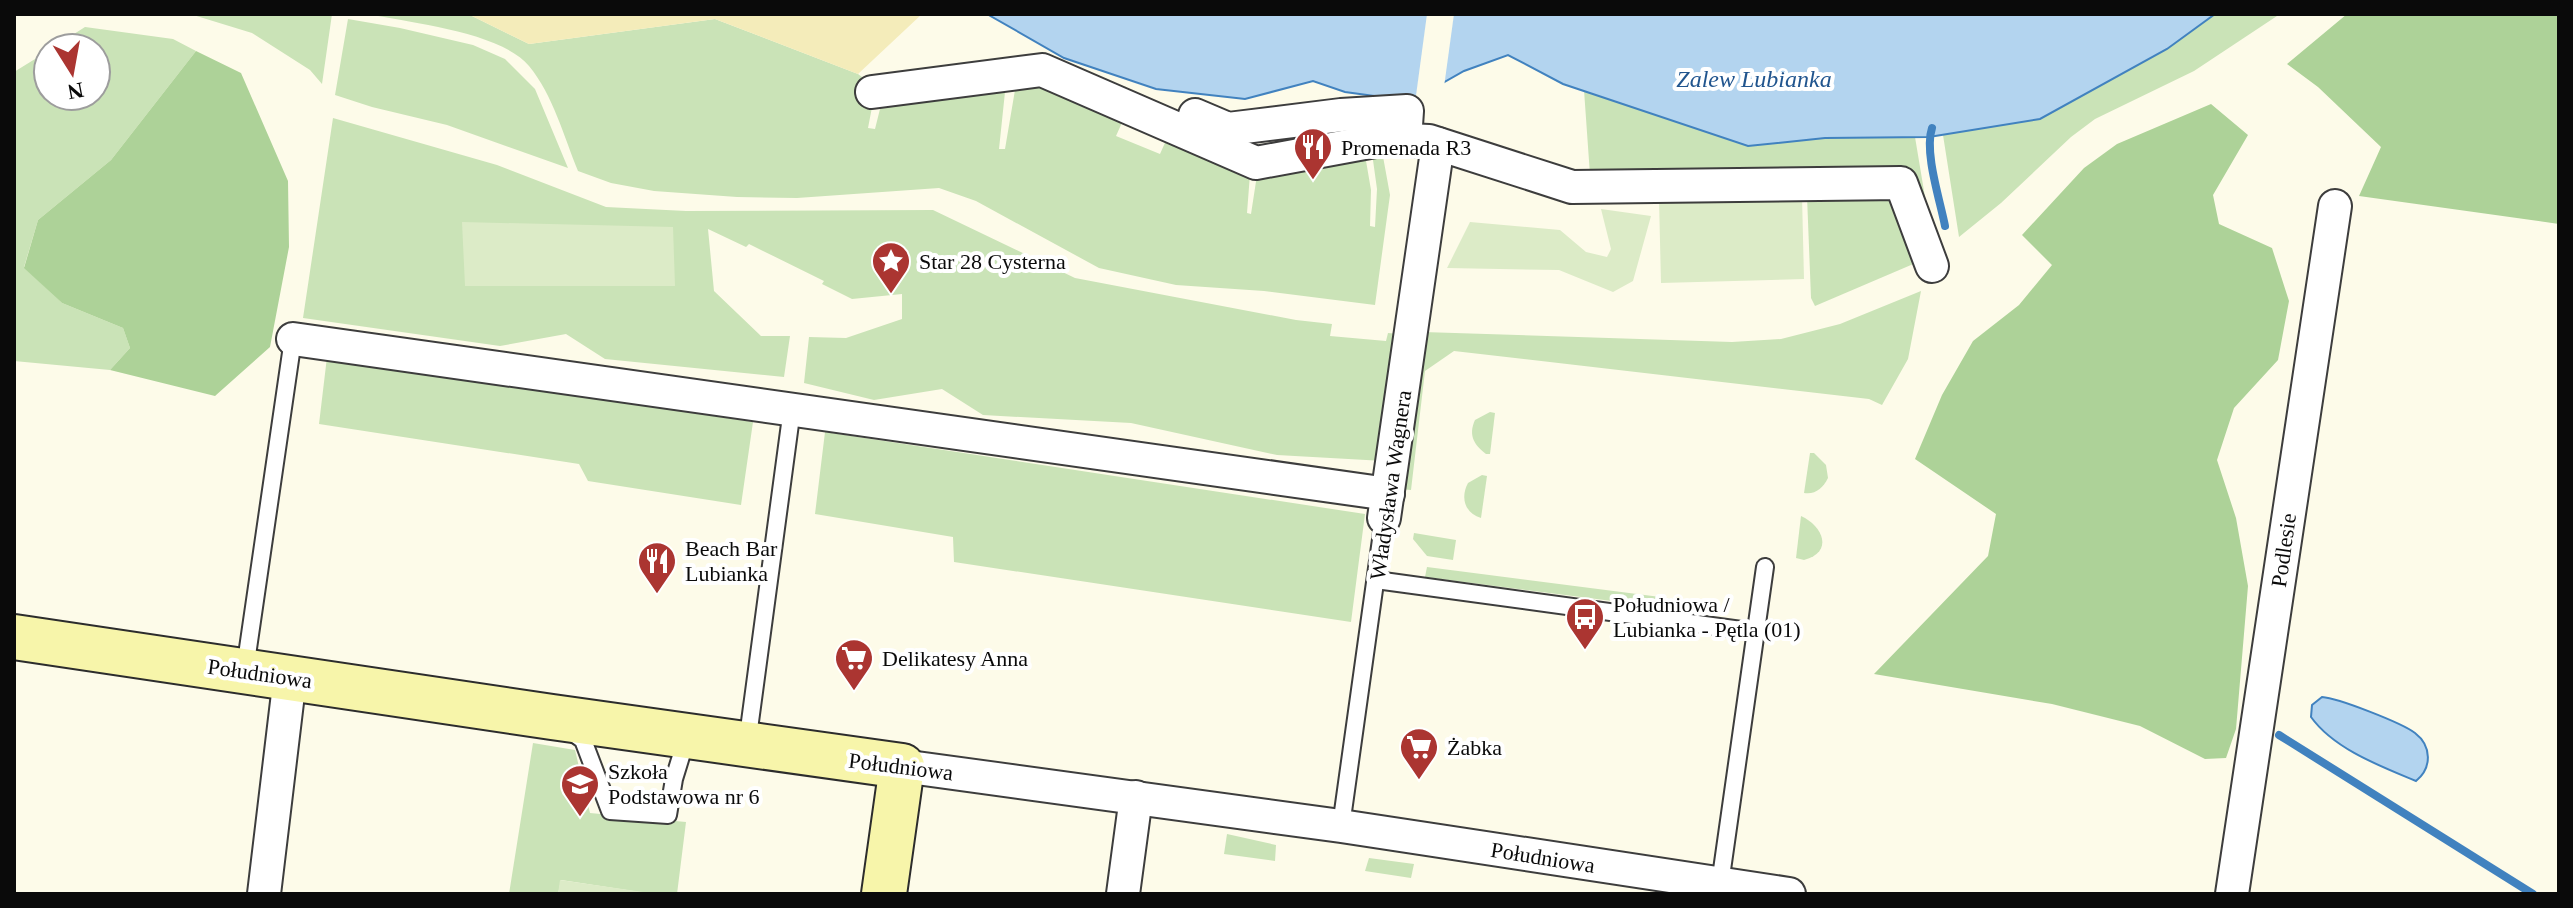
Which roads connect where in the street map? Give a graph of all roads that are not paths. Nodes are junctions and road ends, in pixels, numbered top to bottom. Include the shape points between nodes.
1 (877, 87) dead end
2 (1438, 144) junction
3 (2335, 206) dead end
4 (1405, 266) dead end
5 (1932, 266) dead end
6 (1413, 319) junction
7 (293, 339) joint
8 (792, 409) junction
9 (1386, 506) junction
10 (1765, 567) dead end
11 (1376, 580) junction
12 (1756, 632) junction
13 (14, 637) edge
14 (245, 671) junction
15 (290, 677) junction
16 (552, 717) junction
17 (687, 736) junction
18 (747, 745) junction
19 (902, 766) junction
20 (1136, 797) junction
21 (1341, 826) junction
22 (1720, 884) junction
23 (264, 894) edge
24 (884, 894) edge
25 (1123, 894) edge
26 (1789, 894) edge
27 (2232, 894) edge

1 - 2 street via 1042,70 1256,163 1386,139
2 - 5 street via 1572,187 1901,183
2 - 6 street, Władysława Wagnera
3 - 27 street, Podlesie
4 - 6 street
6 - 9 street, Władysława Wagnera
7 - 8 street
7 - 14 lane
8 - 9 street
8 - 18 lane
9 - 11 lane, Władysława Wagnera
10 - 12 lane
11 - 12 lane
11 - 21 lane, Władysława Wagnera
12 - 22 lane
13 - 14 street, Południowa
14 - 15 street, Południowa
15 - 16 street, Południowa
15 - 23 street
16 - 17 street, Południowa
16 - 17 lane via 583,740 610,811 668,815
17 - 18 street, Południowa
18 - 19 street, Południowa
19 - 20 street, Południowa
19 - 24 street
20 - 21 street, Południowa
20 - 25 street
21 - 22 street, Południowa
22 - 26 street, Południowa

